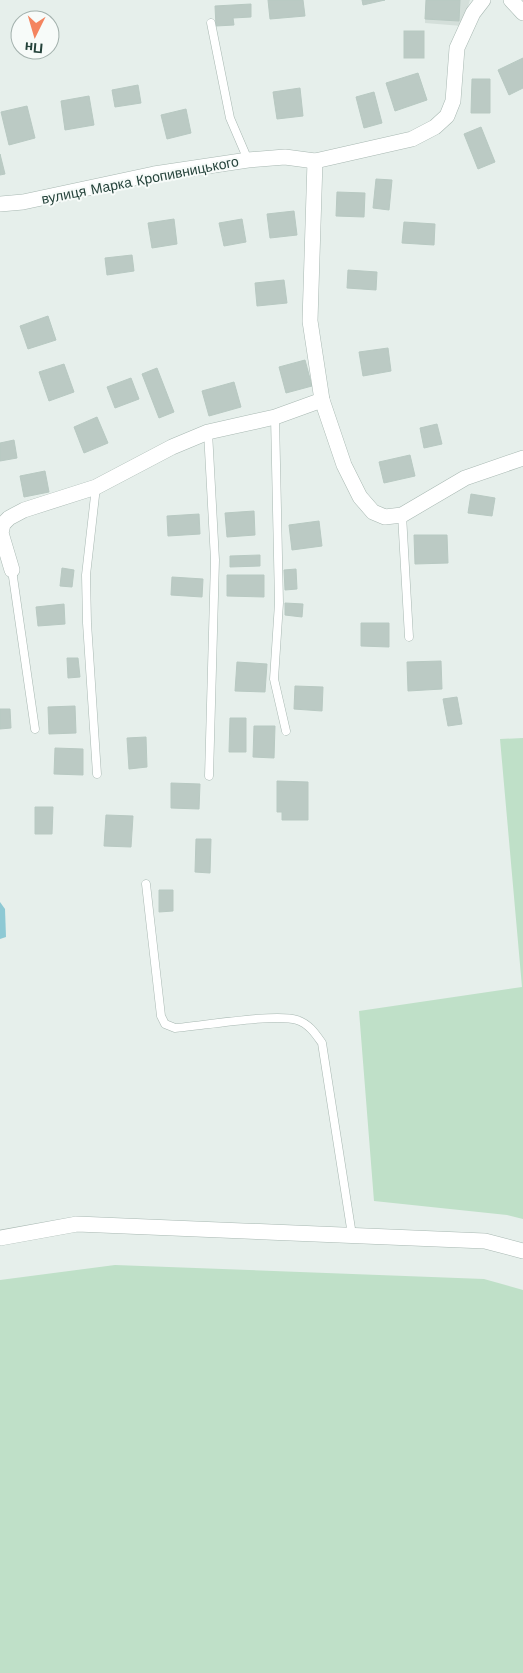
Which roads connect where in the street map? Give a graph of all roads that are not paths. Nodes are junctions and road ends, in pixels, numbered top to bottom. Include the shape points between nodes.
1 (483, 0) edge
2 (510, 0) edge
3 (523, 13) edge
4 (211, 23) dead end
5 (248, 160) junction
6 (315, 161) junction
7 (0, 204) edge
8 (322, 400) junction
9 (276, 417) junction
10 (208, 432) junction
11 (523, 458) edge
12 (96, 487) junction
13 (402, 515) junction
14 (12, 570) joint
15 (409, 637) dead end
16 (35, 729) dead end
17 (286, 731) dead end
18 (97, 774) dead end
19 (209, 776) dead end
20 (146, 884) dead end
21 (352, 1235) junction
22 (0, 1238) edge
23 (523, 1251) edge

1 - 6 street, вулиця Марка Кропивницького via 473,13 457,48 453,101 447,116 435,127 412,139
2 - 3 street
4 - 5 lane via 230,118
5 - 6 street, вулиця Марка Кропивницького via 285,158
5 - 7 street, вулиця Марка Кропивницького via 154,174
6 - 8 street via 310,321
8 - 9 street
8 - 13 street via 344,465 360,497 373,512 385,517
9 - 10 street
9 - 17 lane via 279,603 274,679
10 - 12 street
10 - 19 lane via 215,560
11 - 13 street via 465,478
12 - 14 street via 24,510 9,518 1,533
12 - 18 lane via 86,575
13 - 15 lane
14 - 16 lane
20 - 21 lane via 161,1016 165,1024 175,1028 286,1017 306,1024 322,1043
21 - 22 street via 78,1224
21 - 23 street via 485,1241

